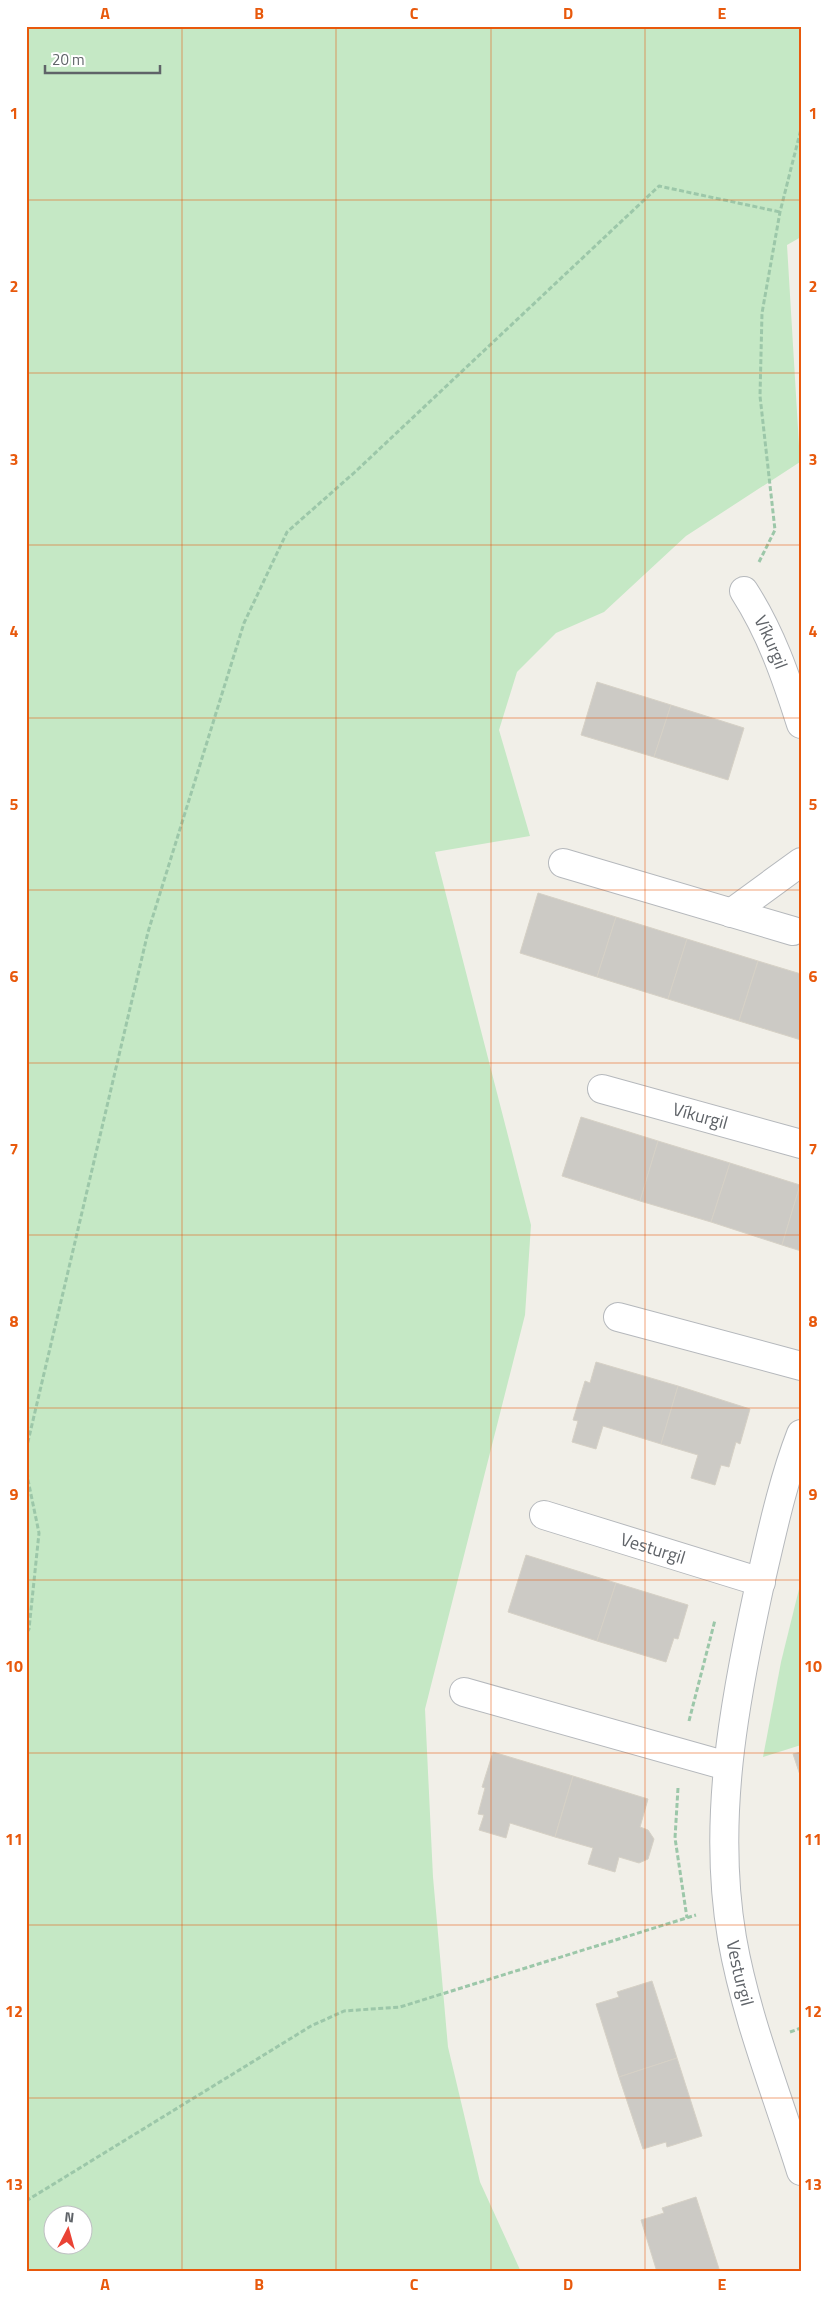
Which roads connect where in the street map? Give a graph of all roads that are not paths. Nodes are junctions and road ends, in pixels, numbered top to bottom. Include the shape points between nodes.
1 (744, 591) road end
2 (801, 724) edge
3 (801, 862) edge
4 (563, 863) dead end
5 (731, 913) junction
6 (793, 931) dead end
7 (602, 1090) dead end
8 (801, 1144) edge
9 (618, 1317) dead end
10 (801, 1366) edge
11 (801, 1434) edge
12 (544, 1515) dead end
13 (761, 1582) junction
14 (464, 1692) dead end
15 (727, 1766) junction
16 (801, 2171) edge

1 - 2 street, Víkurgil via 767,630
3 - 5 street
4 - 5 street
5 - 6 street
7 - 8 street, Víkurgil
9 - 10 street
11 - 13 street, Vesturgil
12 - 13 street, Vesturgil
13 - 15 street, Vesturgil via 742,1665
14 - 15 street
15 - 16 street, Vesturgil via 724,1854 732,1938 754,2029

